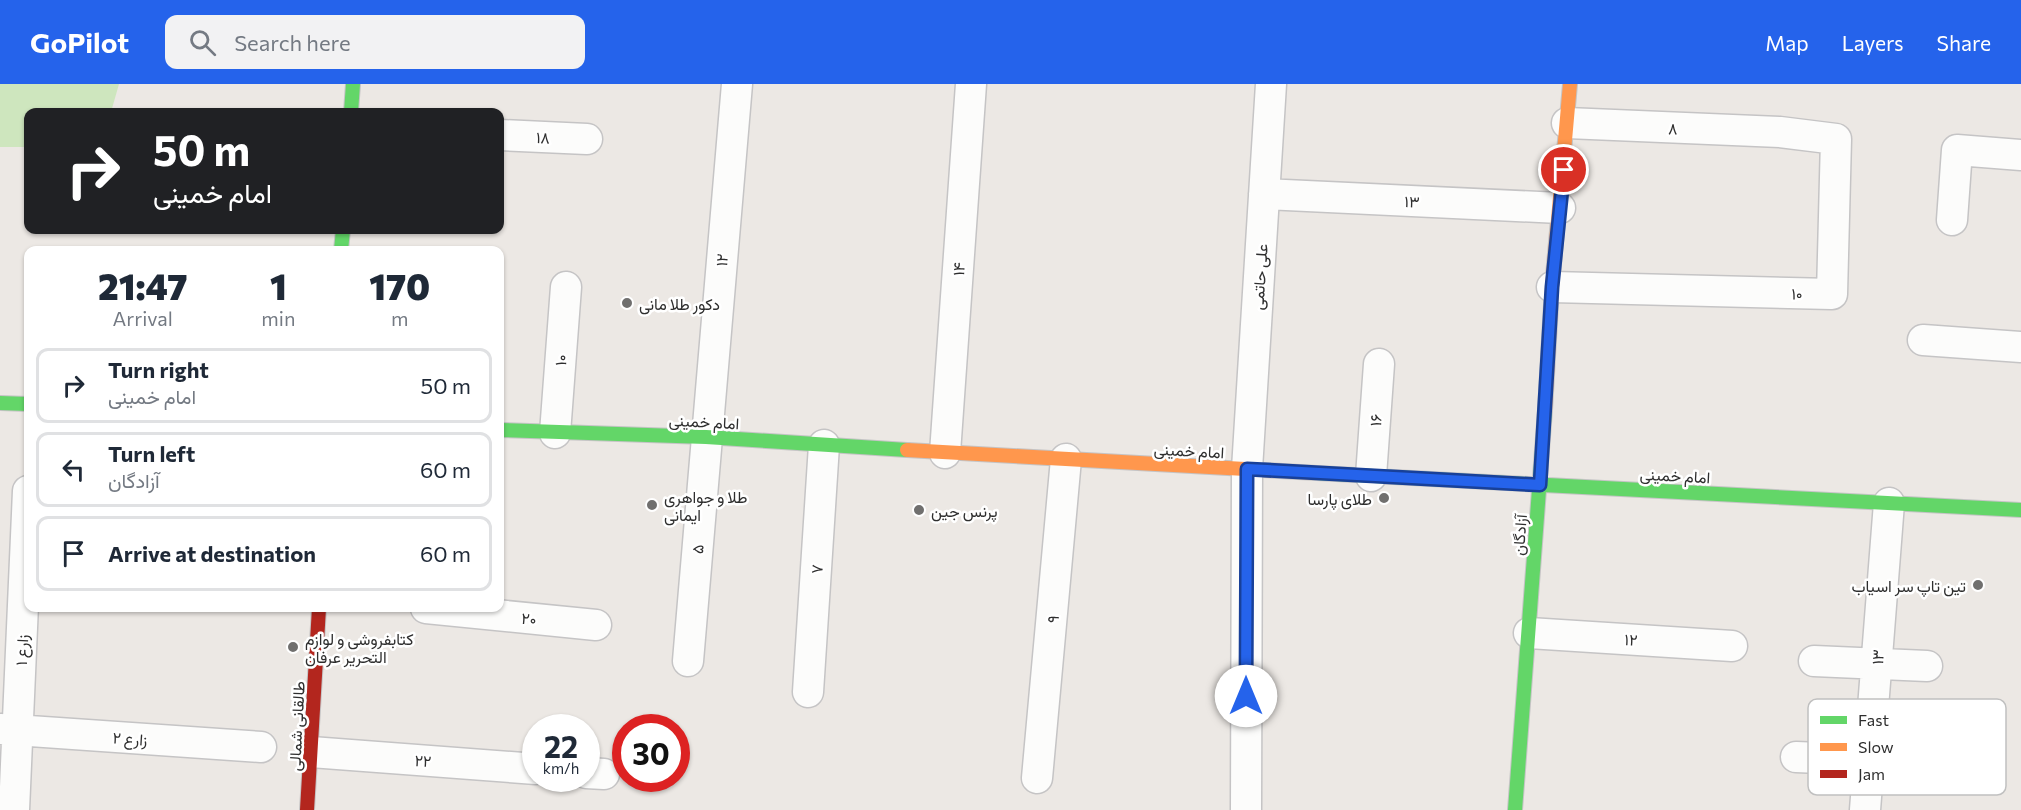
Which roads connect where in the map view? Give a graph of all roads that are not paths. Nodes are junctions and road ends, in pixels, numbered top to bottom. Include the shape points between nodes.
1 (353, 84) edge
2 (736, 84) edge
3 (971, 84) edge
4 (1271, 84) edge
5 (1570, 84) edge
6 (351, 108) edge
7 (1567, 123) junction
8 (1780, 132) joint
9 (504, 135) edge
10 (587, 139) dead end
11 (2021, 155) edge
12 (1264, 194) junction
13 (1560, 208) junction
14 (1952, 220) dead end
15 (566, 287) dead end
16 (1552, 287) junction
17 (1923, 340) dead end
18 (2021, 347) edge
19 (1379, 364) dead end
20 (0, 403) edge
21 (24, 404) edge
22 (504, 430) edge
23 (555, 433) junction
24 (706, 437) junction
25 (824, 445) junction
26 (945, 453) junction
27 (1066, 459) junction
28 (1247, 469) junction
29 (1371, 476) junction
30 (1540, 485) junction
31 (1888, 503) junction
32 (2021, 510) edge
33 (24, 541) edge
34 (319, 612) edge
35 (466, 612) edge
36 (596, 625) dead end
37 (1529, 633) junction
38 (1732, 646) dead end
39 (1814, 661) dead end
40 (688, 662) dead end
41 (1876, 664) junction
42 (1927, 666) dead end
43 (808, 692) dead end
44 (1873, 699) edge
45 (9, 730) edge
46 (261, 747) dead end
47 (310, 752) junction
48 (1796, 757) dead end
49 (1808, 757) edge
50 (522, 768) edge
51 (1037, 778) dead end
52 (1866, 795) edge
53 (14, 810) edge
54 (307, 810) edge
55 (1246, 810) edge
56 (1515, 810) edge
57 (1865, 810) edge

1 - 6 main road
2 - 24 street, ۱۲
3 - 26 street, ۱۴
4 - 12 street, علی حاتمی
5 - 7 main road, آزادگان
7 - 8 street, ۸
7 - 13 main road, آزادگان
8 - 16 street, ۱۰ via 1836,140 1832,294
9 - 10 street, ۱۸
11 - 14 street via 1957,150
12 - 13 street, ۱۳
12 - 28 street, علی حاتمی
13 - 16 main road, آزادگان
15 - 23 street, ۱۰
16 - 30 main road, آزادگان
17 - 18 street
19 - 29 street, ۱۶
20 - 21 main road
22 - 23 main road, امام خمینی
23 - 24 main road, امام خمینی
24 - 25 main road, امام خمینی
24 - 40 street, ۵
25 - 26 main road, امام خمینی
25 - 43 street, ۷
26 - 27 main road, امام خمینی
27 - 28 main road, امام خمینی
27 - 51 street, ۹
28 - 29 main road, امام خمینی
28 - 55 street, علی حاتمی
29 - 30 main road, امام خمینی
30 - 31 main road, امام خمینی
30 - 37 main road, آزادگان
31 - 32 main road, امام خمینی
31 - 41 street, ۱۳
33 - 45 street, زارع ۱
34 - 47 main road, طالقانی شمالی
35 - 36 street, ۲۰
37 - 38 street, ۱۲
37 - 56 main road, آزادگان
39 - 41 street
41 - 42 street
41 - 44 street, ۱۳
45 - 46 street, زارع ۲
45 - 53 street, زارع ۱
47 - 50 street, ۲۲
47 - 54 main road, طالقانی شمالی
48 - 49 street
52 - 57 street, ۱۳

